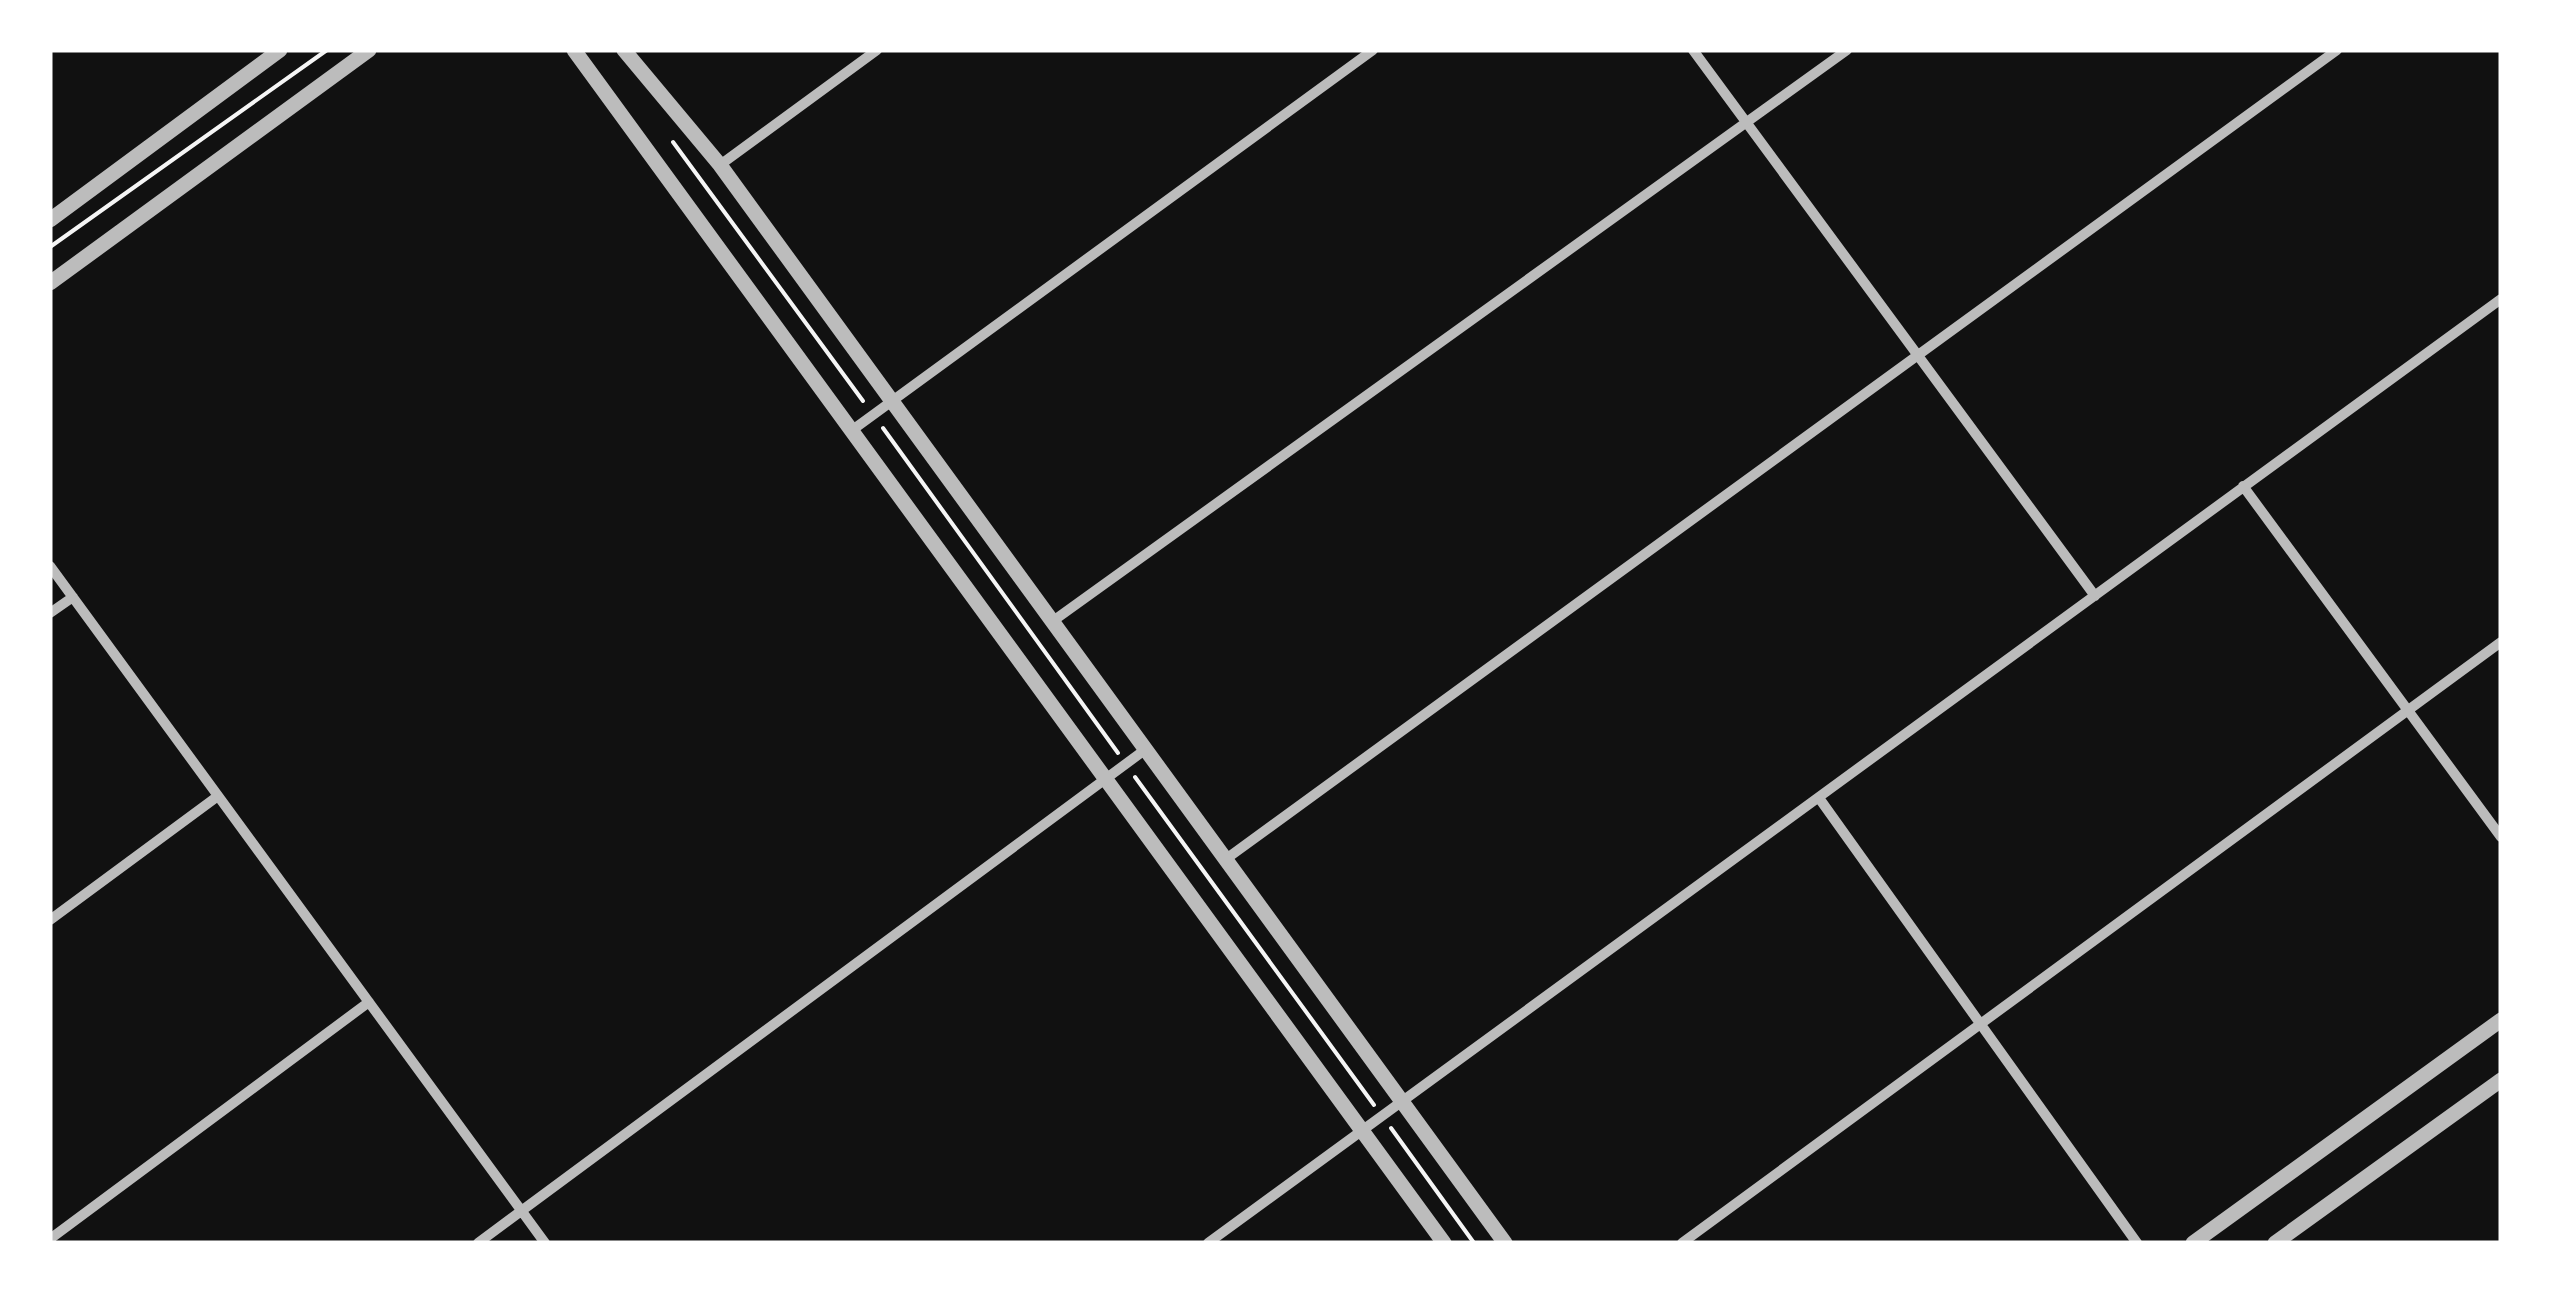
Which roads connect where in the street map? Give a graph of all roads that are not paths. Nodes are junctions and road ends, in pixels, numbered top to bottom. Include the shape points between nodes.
1 (280, 50) edge
2 (370, 50) edge
3 (574, 50) edge
4 (624, 50) edge
5 (876, 50) edge
6 (1373, 50) edge
7 (1693, 50) edge
8 (1846, 50) edge
9 (2337, 50) edge
10 (1747, 123) junction
11 (720, 165) junction
12 (50, 220) edge
13 (50, 284) edge
14 (2501, 300) edge
15 (1915, 358) junction
16 (893, 402) junction
17 (850, 432) junction
18 (2244, 486) junction
19 (50, 566) edge
20 (2095, 596) junction
21 (73, 597) junction
22 (50, 613) edge
23 (1053, 621) junction
24 (2501, 642) edge
25 (2408, 710) junction
26 (1146, 749) junction
27 (1103, 780) junction
28 (218, 796) junction
29 (1819, 798) junction
30 (2501, 837) edge
31 (1226, 859) junction
32 (50, 920) edge
33 (369, 1002) junction
34 (2501, 1020) edge
35 (1980, 1025) junction
36 (2501, 1080) edge
37 (1402, 1102) junction
38 (1361, 1131) junction
39 (522, 1211) junction
40 (50, 1239) edge
41 (478, 1243) edge
42 (545, 1243) edge
43 (1208, 1243) edge
44 (1444, 1243) edge
45 (1506, 1243) edge
46 (1682, 1243) edge
47 (2137, 1243) edge
48 (2193, 1243) edge
49 (2276, 1243) edge

1 - 12 street
2 - 13 street
3 - 17 street
4 - 11 street
5 - 11 street
6 - 16 street
7 - 10 street
8 - 10 street
9 - 15 street
10 - 15 street
10 - 23 street
11 - 16 street
14 - 18 street
15 - 20 street
15 - 31 street
16 - 17 street
16 - 23 street
17 - 27 street
18 - 20 street
18 - 25 street
19 - 21 street
20 - 29 street
21 - 22 street
21 - 28 street
23 - 26 street
24 - 25 street
25 - 30 street
25 - 35 street
26 - 27 street
26 - 31 street
27 - 38 street
27 - 39 street
28 - 32 street
28 - 33 street
29 - 35 street
29 - 37 street
31 - 37 street
33 - 39 street
33 - 40 street
34 - 48 street
35 - 46 street
35 - 47 street
36 - 49 street
37 - 38 street
37 - 45 street
38 - 43 street
38 - 44 street
39 - 41 street
39 - 42 street

